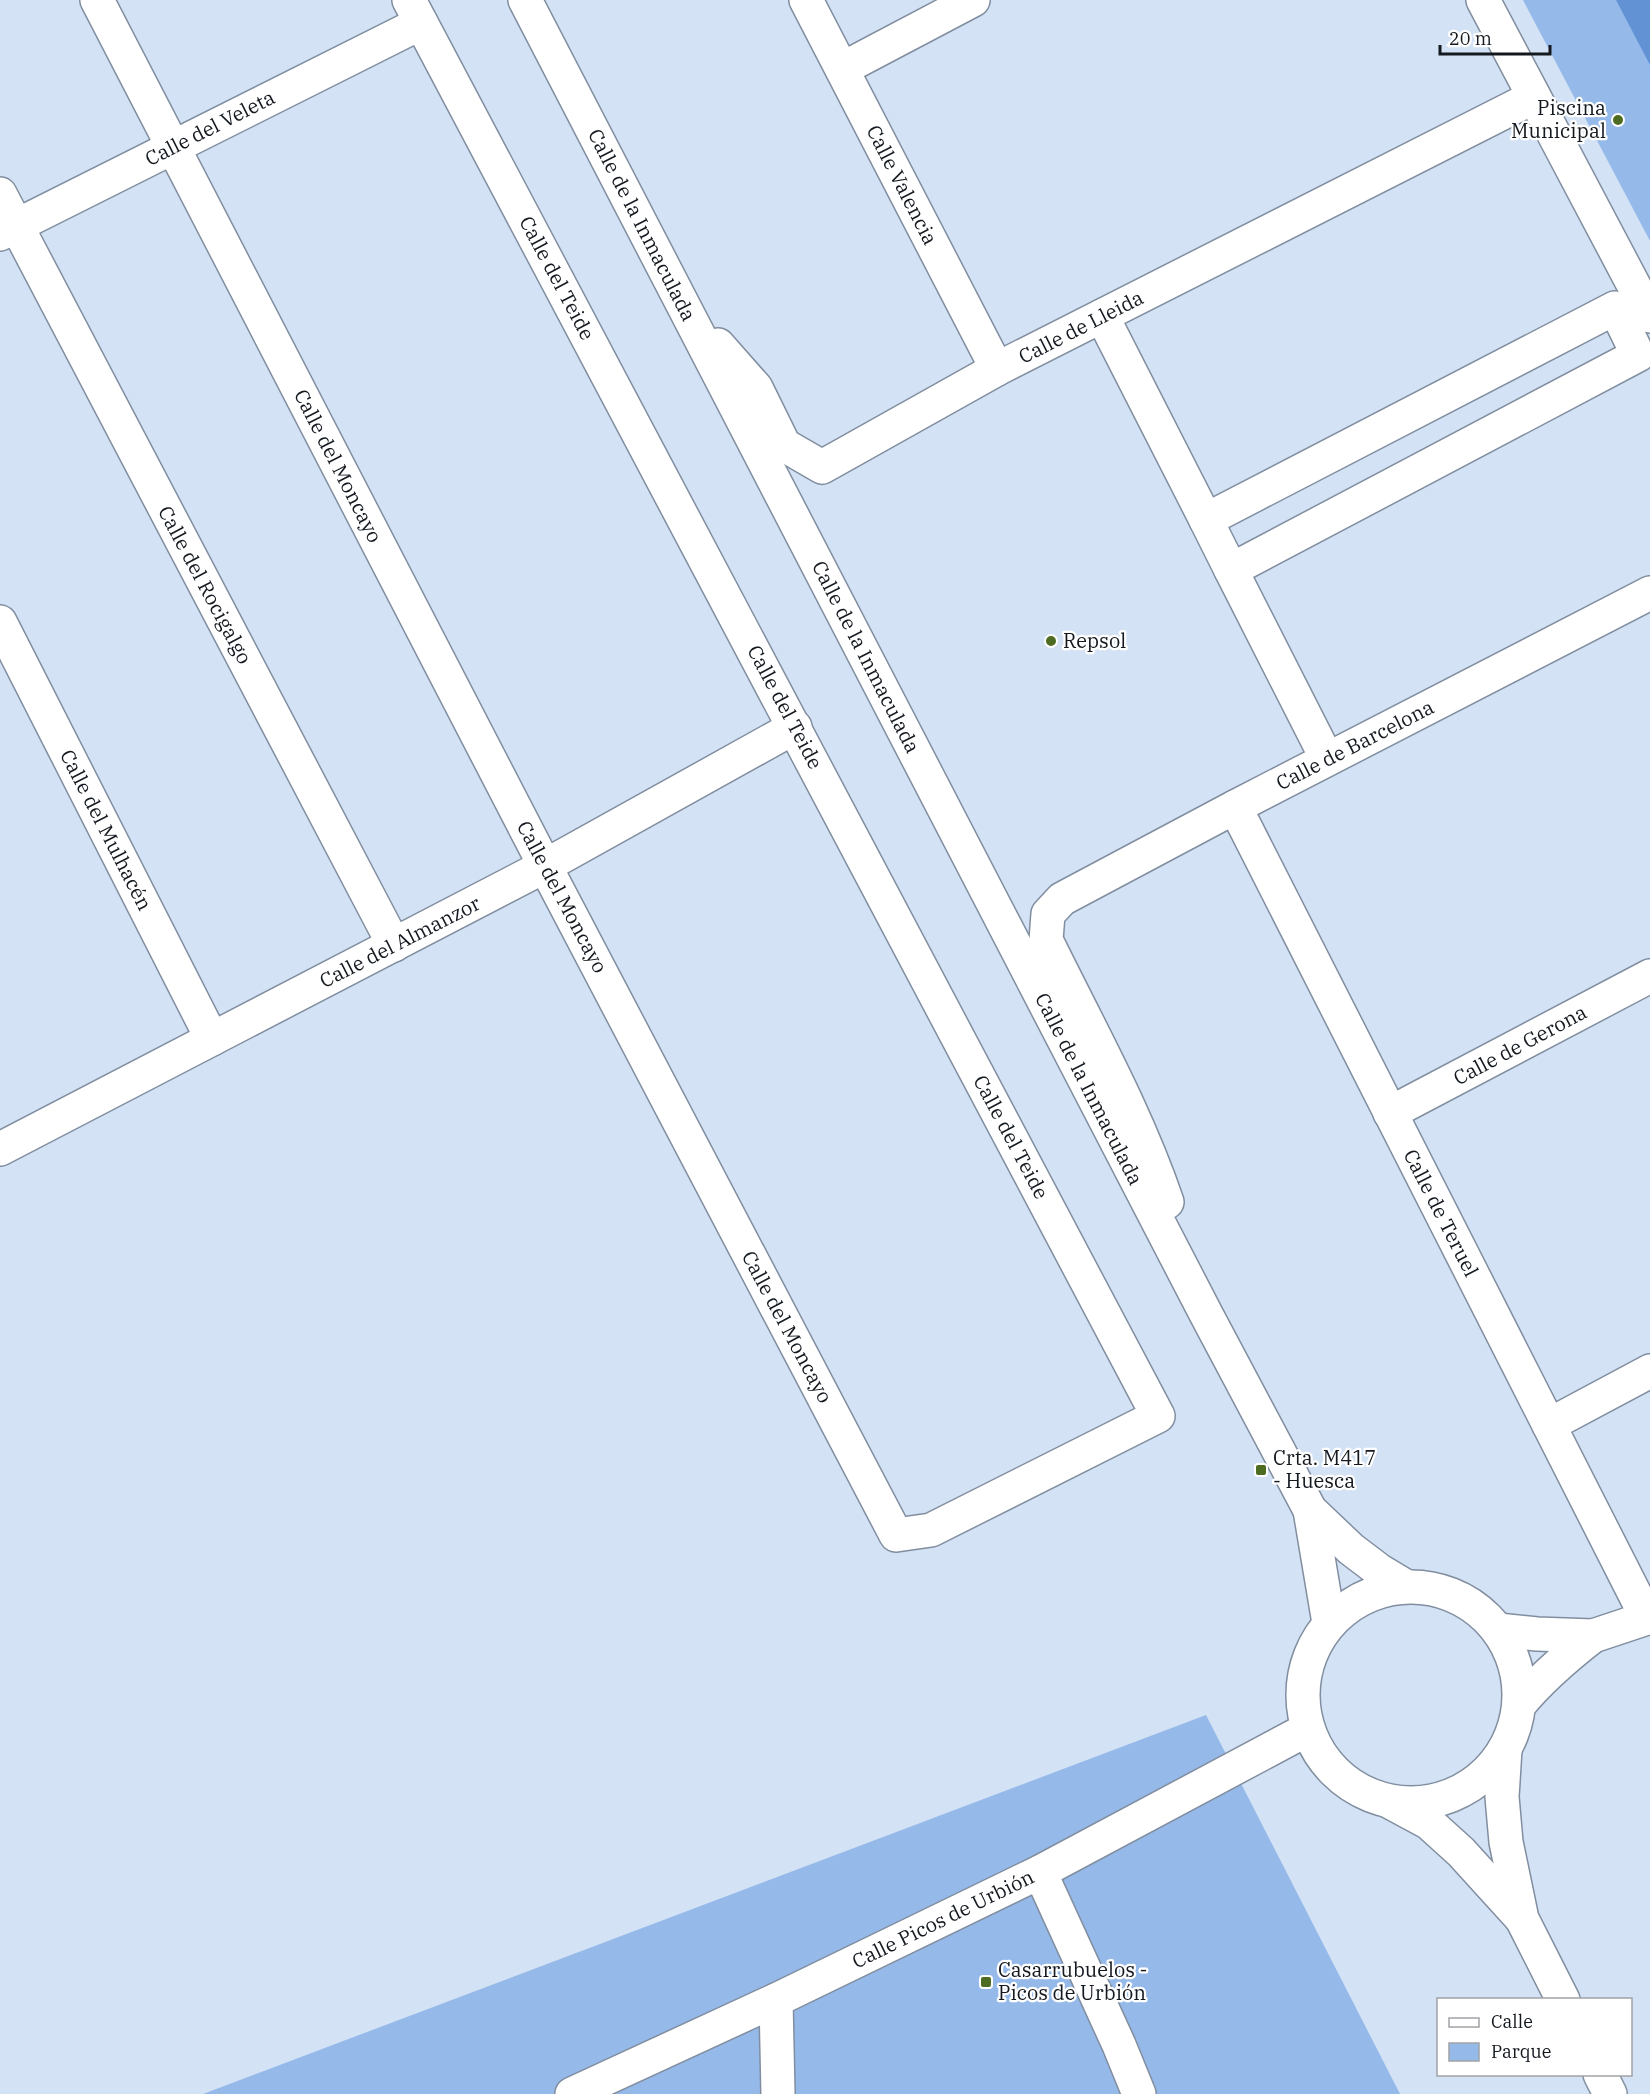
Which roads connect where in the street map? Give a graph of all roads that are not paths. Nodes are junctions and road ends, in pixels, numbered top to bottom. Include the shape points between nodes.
1 (97, 0) edge
2 (525, 0) edge
3 (806, 0) edge
4 (973, 0) edge
5 (1483, 0) edge
6 (415, 11) edge
7 (842, 69) junction
8 (1534, 97) junction
9 (172, 146) junction
10 (0, 194) edge
11 (8, 230) edge
12 (686, 308) junction
13 (1102, 316) junction
14 (1650, 316) edge
15 (997, 369) junction
16 (1206, 520) junction
17 (1231, 570) junction
18 (1650, 593) edge
19 (0, 622) edge
20 (795, 727) junction
21 (1327, 759) junction
22 (1235, 807) junction
23 (545, 866) junction
24 (1062, 899) joint
25 (394, 945) junction
26 (1650, 976) edge
27 (212, 1039) junction
28 (1390, 1113) junction
29 (0, 1149) edge
30 (1206, 1314) junction
31 (1650, 1371) edge
32 (1158, 1416) joint
33 (1549, 1425) junction
34 (1310, 1510) junction
35 (1405, 1586) junction
36 (1648, 1618) edge
37 (1329, 1623) junction
38 (1498, 1630) junction
39 (1593, 1636) junction
40 (1519, 1705) junction
41 (1308, 1729) junction
42 (1505, 1749) junction
43 (1388, 1801) junction
44 (1040, 1872) junction
45 (1522, 1919) junction
46 (1562, 1998) edge
47 (776, 2000) junction
48 (1601, 2076) edge
49 (572, 2094) edge
50 (778, 2094) edge
51 (1139, 2094) edge
52 (1610, 2094) edge

1 - 9 street, Calle del Moncayo
2 - 12 street, Calle de la Inmaculada
3 - 7 street, Calle Valencia
4 - 7 street
5 - 8 street
6 - 9 street, Calle del Veleta
6 - 20 street, Calle del Teide
7 - 15 street, Calle Valencia
8 - 13 street, Calle de Lleida
8 - 14 street
9 - 11 street, Calle del Veleta
9 - 23 street, Calle del Moncayo
10 - 11 street, Calle del Rocigalgo
11 - 25 street, Calle del Rocigalgo
12 - 15 street, Calle de Lleida via 756,388 784,445 822,467
12 - 30 street, Calle de la Inmaculada
13 - 15 street, Calle de Lleida
13 - 16 street
16 - 17 street
16 - 17 street via 1615,308 1638,355
17 - 21 street
18 - 21 street, Calle de Barcelona
19 - 27 street, Calle del Mulhacén
20 - 23 street, Calle del Almanzor
20 - 32 street, Calle del Teide
21 - 22 street, Calle de Barcelona
22 - 24 street, Calle de Barcelona
22 - 28 street, Calle de Teruel
23 - 25 street, Calle del Almanzor
23 - 32 street, Calle del Moncayo via 896,1536 931,1530
24 - 30 street, Calle de la Inmaculada via 1048,914 1046,940 1156,1170
25 - 27 street, Calle del Almanzor
26 - 28 street, Calle de Gerona
27 - 29 street, Calle del Almanzor
28 - 33 street, Calle de Teruel
30 - 34 street, Calle de la Inmaculada
31 - 33 street
33 - 36 street, Calle de Teruel
34 - 35 street, Calle de la Inmaculada via 1351,1549
34 - 37 street, Calle de la Inmaculada
35 - 37 street via 1377,1591 1351,1604
35 - 38 street via 1440,1590 1473,1605
36 - 39 street
37 - 41 street via 1310,1655 1302,1692
38 - 39 street
38 - 40 street via 1511,1653 1518,1678
39 - 40 street via 1534,1686
40 - 42 street via 1515,1728
41 - 43 street via 1326,1761 1354,1787
41 - 44 street, Calle Picos de Urbión
42 - 43 street via 1484,1776 1455,1794 1422,1803
42 - 45 street via 1502,1797 1506,1842
43 - 45 street via 1429,1823 1453,1844
44 - 47 street, Calle Picos de Urbión
44 - 51 street
45 - 46 street
47 - 49 street, Calle Picos de Urbión
47 - 50 street
48 - 52 street

